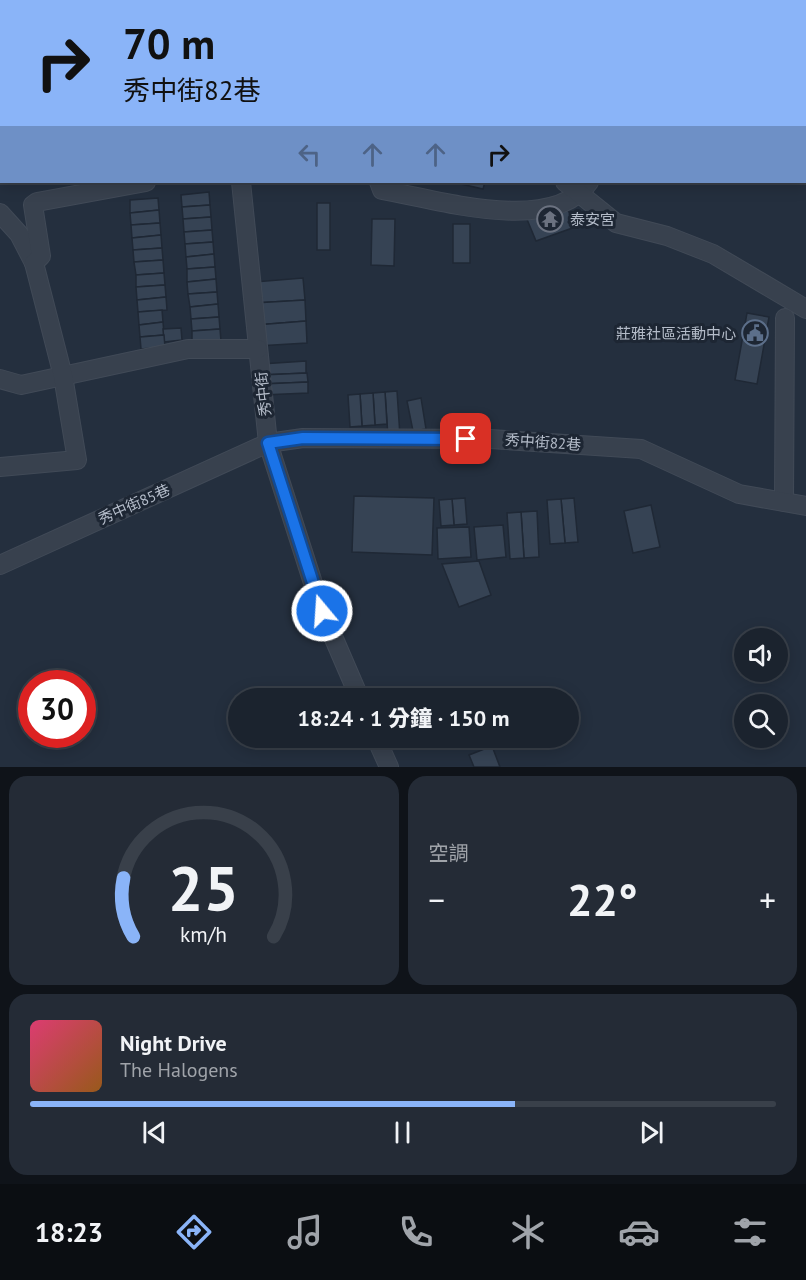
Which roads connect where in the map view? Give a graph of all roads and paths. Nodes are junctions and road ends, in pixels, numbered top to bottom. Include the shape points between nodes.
1 (141, 183) edge
2 (241, 183) edge
3 (379, 183) edge
4 (569, 183) edge
5 (585, 187) edge
6 (0, 213) edge
7 (34, 263) junction
8 (806, 309) edge
9 (785, 318) dead end
10 (258, 349) junction
11 (63, 376) junction
12 (0, 379) edge
13 (268, 443) junction
14 (0, 467) edge
15 (784, 502) junction
16 (806, 506) edge
17 (0, 565) edge
18 (355, 688) edge
19 (380, 748) edge
20 (389, 767) edge

1 - 7 street via 33,205 41,256
2 - 10 street, 秀中街
3 - 5 street via 382,190 505,211 558,205
4 - 5 street
5 - 8 street via 616,223 713,254
6 - 7 street via 19,234
7 - 11 street
9 - 15 street
10 - 11 street via 188,349
10 - 13 street, 秀中街
11 - 12 street via 21,385
11 - 14 street via 77,460
13 - 15 street, 秀中街82巷 via 303,438 490,439 641,449 739,494
13 - 17 street, 秀中街85巷
13 - 18 street, 秀中街 via 322,611
15 - 16 street, 秀中街82巷
19 - 20 street

